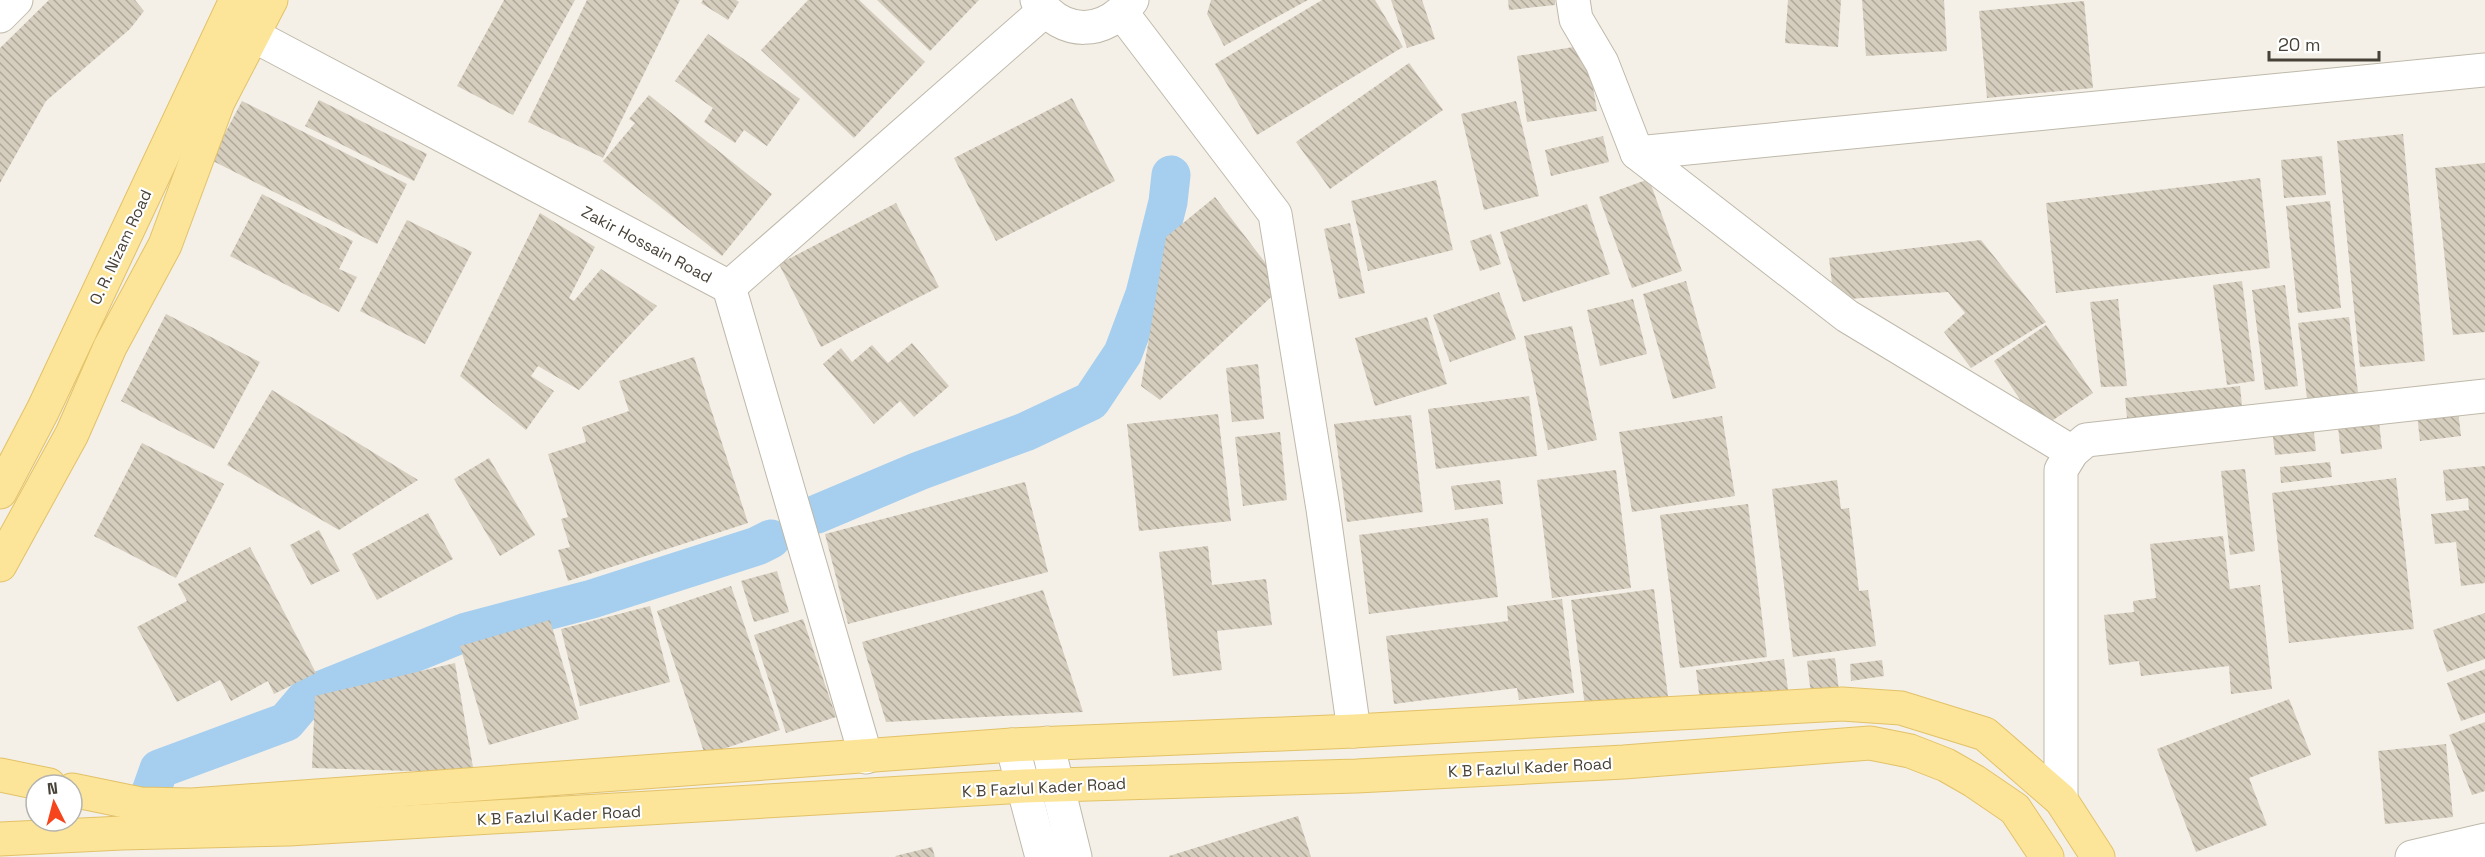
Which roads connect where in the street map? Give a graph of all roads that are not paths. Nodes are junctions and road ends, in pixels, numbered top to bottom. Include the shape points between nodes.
1 (16, 0) edge
2 (271, 0) edge
3 (1573, 0) edge
4 (1040, 6) edge
5 (1127, 6) edge
6 (0, 16) edge
7 (239, 18) edge
8 (2485, 70) edge
9 (1637, 153) junction
10 (729, 287) junction
11 (2485, 396) edge
12 (2072, 452) junction
13 (0, 492) edge
14 (0, 566) edge
15 (1354, 731) junction
16 (1047, 743) junction
17 (1012, 745) junction
18 (866, 756) junction
19 (0, 775) edge
20 (24, 780) edge
21 (1058, 785) junction
22 (1024, 786) junction
23 (84, 792) edge
24 (2061, 800) junction
25 (0, 840) edge
26 (2485, 840) edge
27 (1042, 857) edge
28 (1075, 857) edge
29 (2047, 857) edge
30 (2098, 857) edge
31 (2412, 857) edge

1 - 6 street
2 - 7 main road
3 - 9 street via 1576,19 1602,63
4 - 5 street via 1058,21 1074,27 1092,27 1108,22
4 - 10 street, Zakir Hossain Road
5 - 15 street via 1275,214
7 - 10 street, Zakir Hossain Road
7 - 13 main road, O. R. Nizam Road
7 - 14 main road via 218,102 165,245 110,347 72,434
8 - 9 street
9 - 12 street via 1846,316
10 - 18 street
11 - 12 street via 2086,440
12 - 24 street via 2061,470
15 - 16 main road
15 - 24 main road via 1842,704 1901,708 1985,734
16 - 17 main road
16 - 21 street
17 - 18 main road
17 - 22 street
18 - 23 main road via 192,805 140,804
19 - 20 main road
21 - 22 main road, K B Fazlul Kader Road
21 - 28 street
21 - 29 main road, K B Fazlul Kader Road via 1613,763 1870,743 1910,751 1974,780 2015,809
22 - 25 main road, K B Fazlul Kader Road via 313,828
22 - 27 street
24 - 30 main road
26 - 31 street

